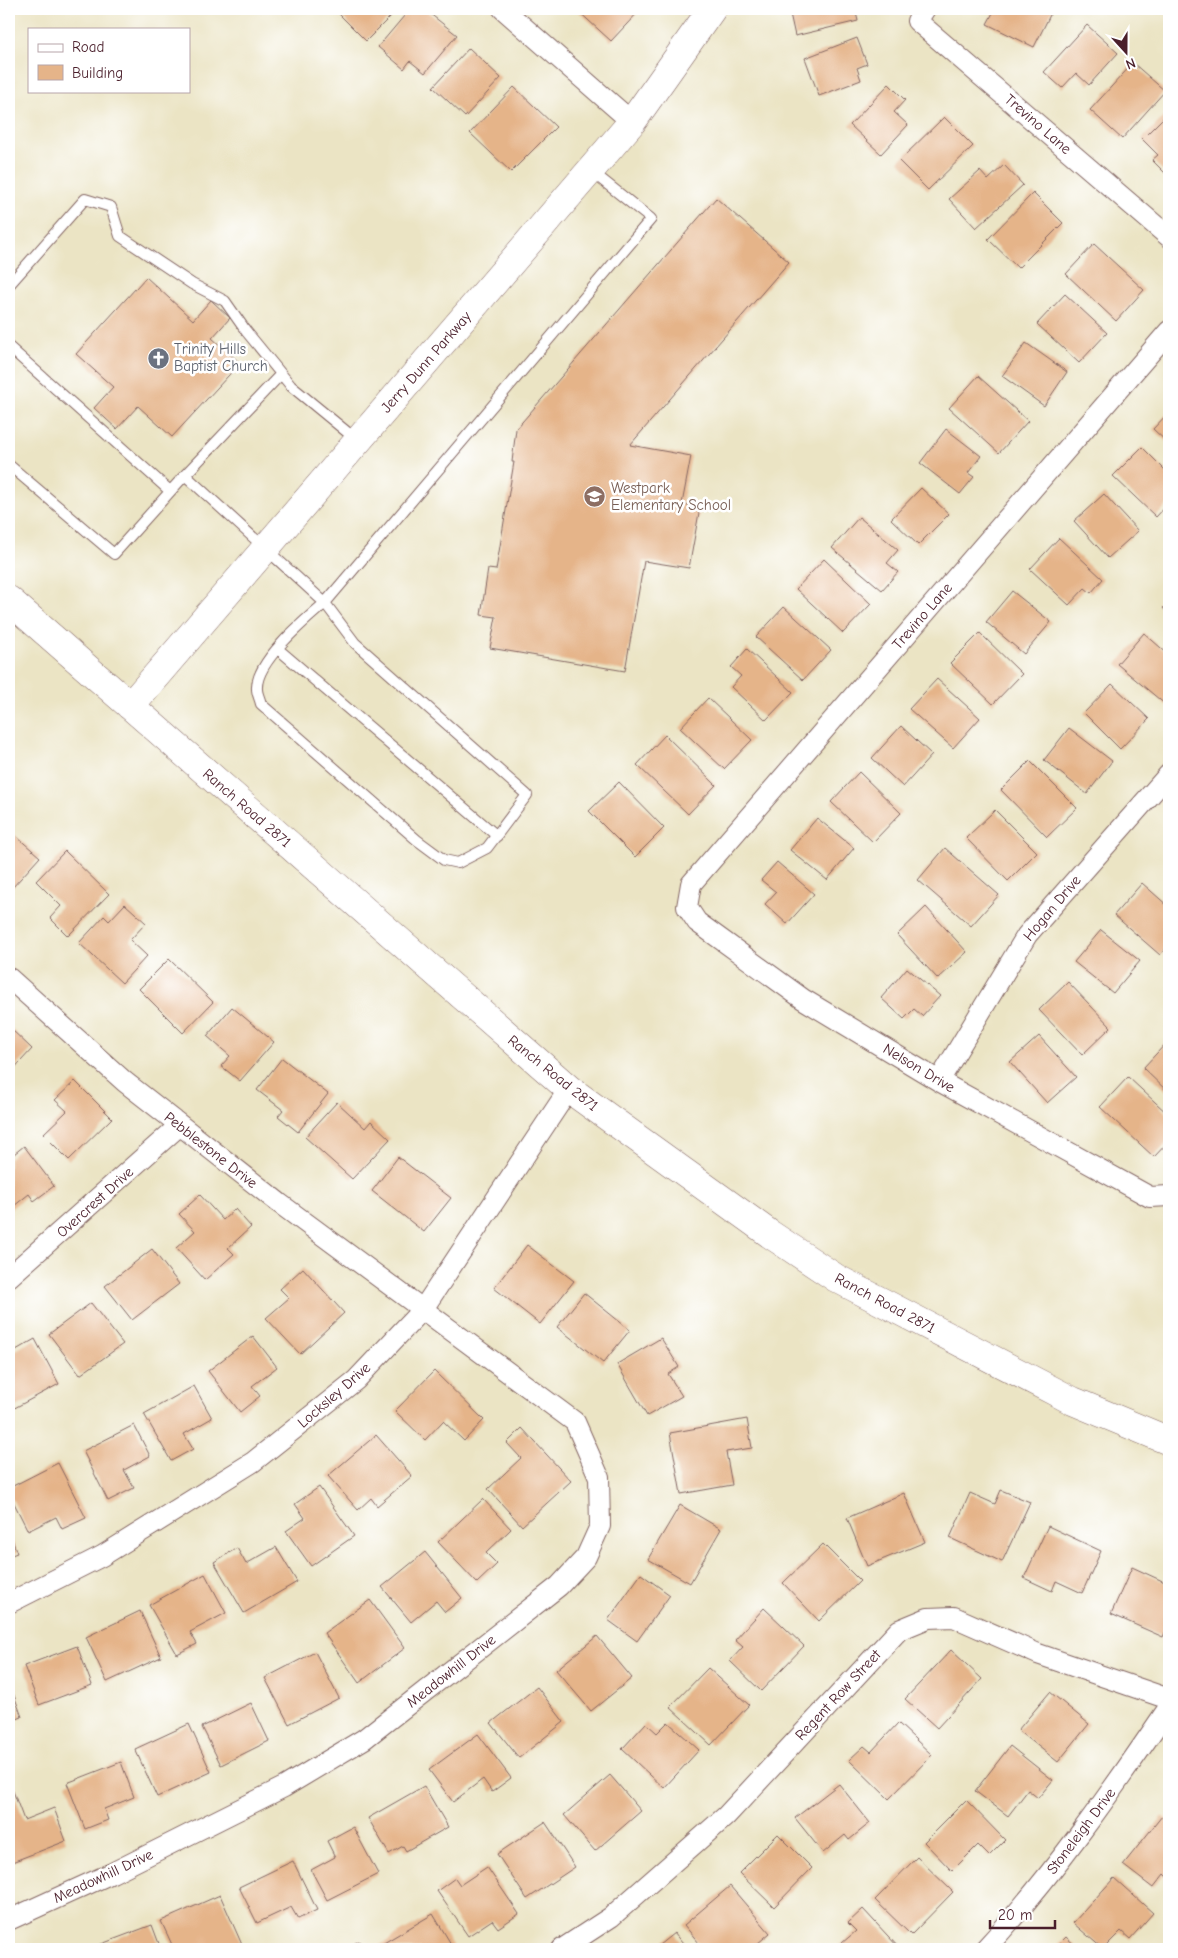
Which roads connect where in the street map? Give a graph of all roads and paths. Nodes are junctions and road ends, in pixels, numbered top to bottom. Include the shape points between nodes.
1 (503, 9) edge
2 (712, 9) edge
3 (925, 9) edge
4 (632, 122) junction
5 (590, 170) junction
6 (1169, 237) edge
7 (9, 285) edge
8 (1169, 331) edge
9 (9, 347) edge
10 (281, 374) junction
11 (358, 441) junction
12 (9, 465) edge
13 (185, 475) junction
14 (170, 491) junction
15 (266, 548) junction
16 (9, 600) edge
17 (325, 603) junction
18 (278, 649) junction
19 (130, 706) junction
20 (1169, 774) edge
21 (497, 836) junction
22 (687, 907) joint
23 (9, 978) edge
24 (939, 1081) junction
25 (569, 1089) junction
26 (180, 1125) junction
27 (1169, 1196) edge
28 (9, 1277) edge
29 (423, 1309) junction
30 (1169, 1441) edge
31 (9, 1603) edge
32 (1169, 1699) edge
33 (1169, 1707) edge
34 (9, 1920) edge
35 (562, 1949) edge
36 (985, 1949) edge

1 - 4 street
2 - 4 main road, Jerry Dunn Parkway
3 - 6 street, Trevino Lane via 918,21
4 - 5 main road, Jerry Dunn Parkway
5 - 11 main road, Jerry Dunn Parkway
5 - 17 lane via 651,219
7 - 10 lane via 85,199 102,204 111,207 120,236 192,284 225,301
8 - 22 street, Trevino Lane via 690,884
9 - 14 lane
10 - 11 lane
10 - 13 lane
11 - 15 main road, Jerry Dunn Parkway
12 - 14 lane via 114,554
13 - 14 lane
13 - 15 lane
15 - 17 lane
15 - 19 main road, Jerry Dunn Parkway
16 - 19 main road, Ranch Road 2871
17 - 18 lane
17 - 21 lane via 355,642 528,795
18 - 21 lane
18 - 21 lane via 263,667 256,688 261,704 417,840 444,860 458,863 487,848
19 - 25 main road, Ranch Road 2871
20 - 24 street, Hogan Drive via 1027,934
22 - 24 street, Nelson Drive via 697,922 804,999
23 - 26 street, Pebblestone Drive via 125,1082
24 - 27 street, Nelson Drive via 1150,1197
25 - 29 street, Locksley Drive
25 - 30 main road, Ranch Road 2871 via 836,1278 1073,1402
26 - 28 street, Overcrest Drive
26 - 29 street, Pebblestone Drive
29 - 31 street, Locksley Drive via 356,1380 254,1462 102,1556
29 - 34 street, Meadowhill Drive via 575,1422 599,1477 601,1497 600,1526 586,1557 559,1586 364,1739 284,1787 112,1873
32 - 35 street, Regent Row Street via 1038,1654 954,1617 928,1618 899,1630 726,1816 611,1917
33 - 36 street, Stoneleigh Drive via 1106,1799 1022,1910

